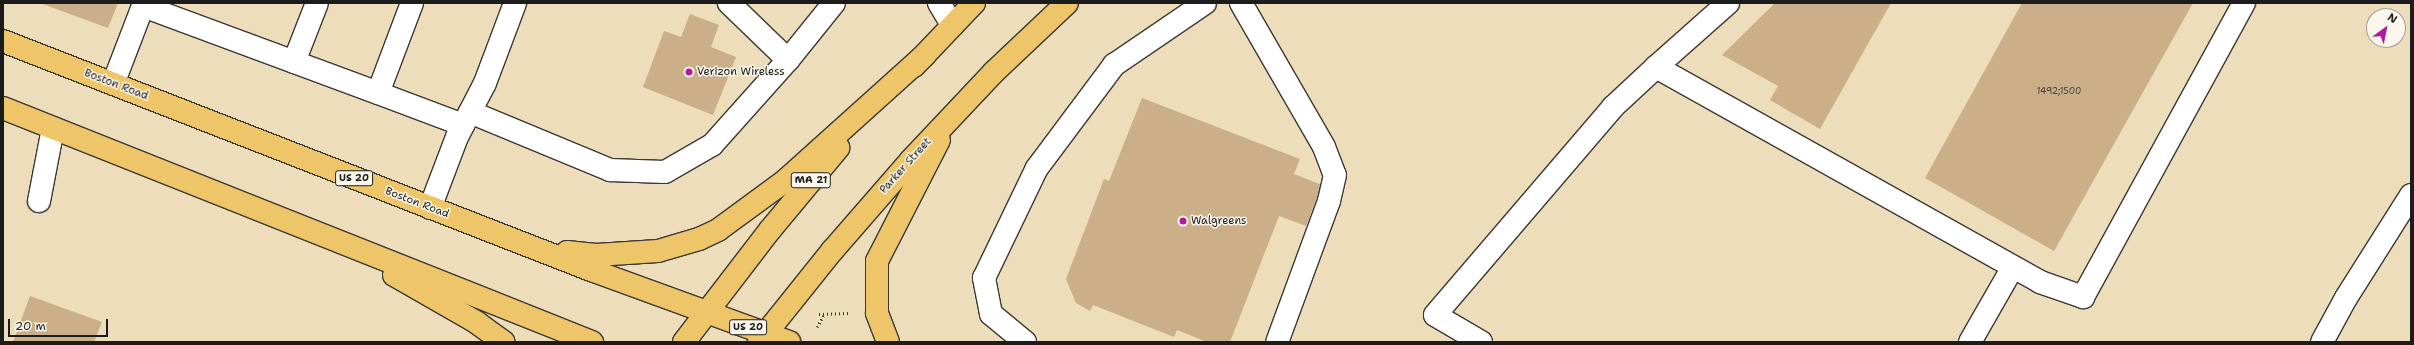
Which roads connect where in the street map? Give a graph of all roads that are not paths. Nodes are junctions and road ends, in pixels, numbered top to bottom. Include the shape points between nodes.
1 (317, 3) edge
2 (412, 3) edge
3 (515, 3) edge
4 (729, 3) edge
5 (834, 3) edge
6 (939, 3) edge
7 (974, 3) edge
8 (1067, 3) edge
9 (1205, 3) edge
10 (1241, 3) edge
11 (1728, 3) edge
12 (2244, 3) edge
13 (952, 25) junction
14 (3, 41) edge
15 (925, 54) junction
16 (788, 60) junction
17 (294, 62) junction
18 (1656, 67) junction
19 (113, 84) junction
20 (378, 93) junction
21 (3, 108) edge
22 (952, 115) junction
23 (466, 118) junction
24 (52, 128) junction
25 (2411, 195) edge
26 (39, 201) dead end
27 (430, 208) junction
28 (327, 236) junction
29 (510, 238) junction
30 (2013, 267) junction
31 (706, 312) junction
32 (763, 338) edge
33 (504, 342) edge
34 (592, 342) edge
35 (684, 342) edge
36 (789, 342) edge
37 (888, 342) edge
38 (1025, 342) edge
39 (1276, 342) edge
40 (1481, 342) edge
41 (1970, 342) edge
42 (2322, 342) edge

1 - 17 lane
2 - 20 lane
3 - 23 lane via 485,82
4 - 16 lane
5 - 16 lane
6 - 13 lane
7 - 13 main road, MA 21
8 - 22 main road, Parker Street
9 - 38 lane via 1114,65 1037,168 984,278 991,314
10 - 39 lane via 1324,147 1335,176 1329,201
11 - 18 lane
12 - 30 lane via 2083,297 2040,282
13 - 15 main road, MA 21
14 - 19 main road, Boston Road / US 20
15 - 29 main road via 762,200 731,222 699,239 658,251 596,255 539,248
15 - 31 main road, MA 21 via 808,183
16 - 23 lane via 712,145 665,172 610,170
17 - 19 lane via 143,6
17 - 20 lane
18 - 30 lane
18 - 40 lane via 1613,107 1435,316
19 - 27 main road, Boston Road / US 20
20 - 23 lane
21 - 24 main road
22 - 32 main road, Parker Street via 832,250
22 - 37 main road via 877,261 877,313
23 - 27 lane
24 - 26 lane
24 - 28 main road
25 - 42 lane via 2346,298
27 - 29 main road, Boston Road / US 20
28 - 33 main road via 476,322
28 - 34 main road
29 - 31 main road, Boston Road / US 20
30 - 41 lane
31 - 32 main road, Boston Road / US 20
31 - 35 main road, MA 21
32 - 36 main road, Boston Road / US 20

